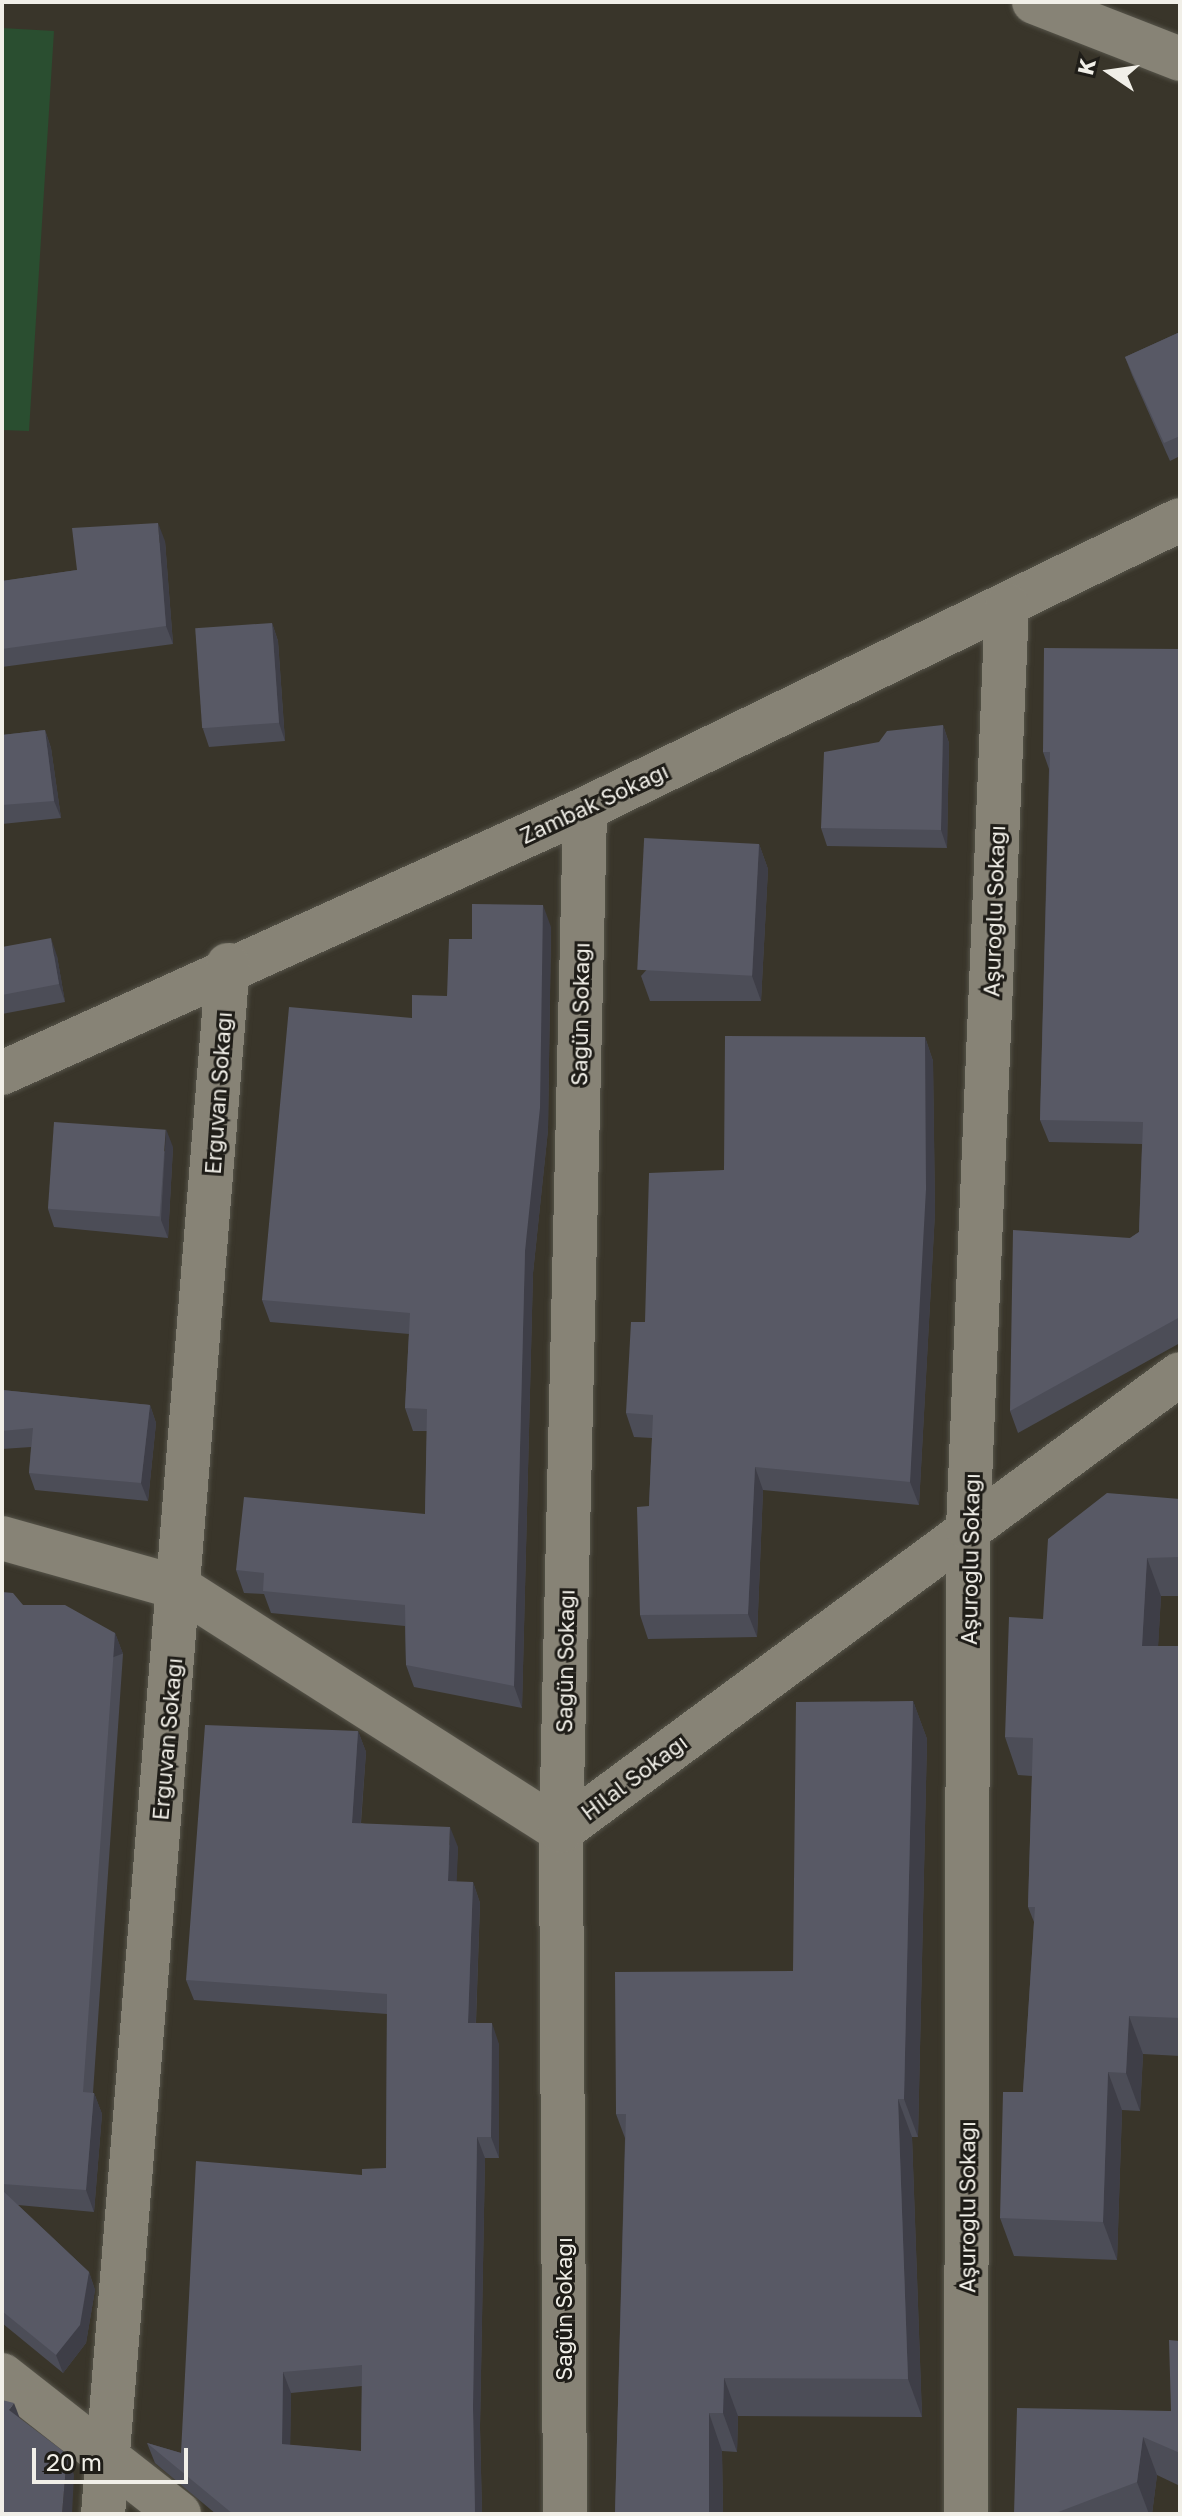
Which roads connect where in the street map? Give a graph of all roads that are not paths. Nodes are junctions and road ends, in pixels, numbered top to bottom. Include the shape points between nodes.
1 (1034, 2) edge
2 (1180, 59) edge
3 (1180, 520) edge
4 (1007, 605) junction
5 (585, 809) junction
6 (228, 965) junction
7 (2, 1073) edge
8 (1180, 1374) edge
9 (968, 1528) junction
10 (2, 1538) edge
11 (180, 1588) junction
12 (561, 1831) junction
13 (2, 2375) edge
14 (108, 2453) junction
15 (103, 2514) edge
16 (179, 2514) edge
17 (565, 2514) edge
18 (966, 2514) edge

1 - 2 street
3 - 4 street, Zambak Sokağı
4 - 5 street, Zambak Sokağı
4 - 9 street, Aşuroğlu Sokağı
5 - 6 street, Zambak Sokağı
5 - 12 street, Sagün Sokağı
6 - 7 street, Zambak Sokağı
6 - 11 street, Erguvan Sokağı
8 - 9 street, Hilal Sokağı
9 - 12 street, Hilal Sokağı
9 - 18 street, Aşuroğlu Sokağı
10 - 11 street, Hilal Sokağı
11 - 12 street, Hilal Sokağı
11 - 14 street, Erguvan Sokağı
12 - 17 street, Sagün Sokağı
13 - 14 street
14 - 15 street, Erguvan Sokağı
14 - 16 street

